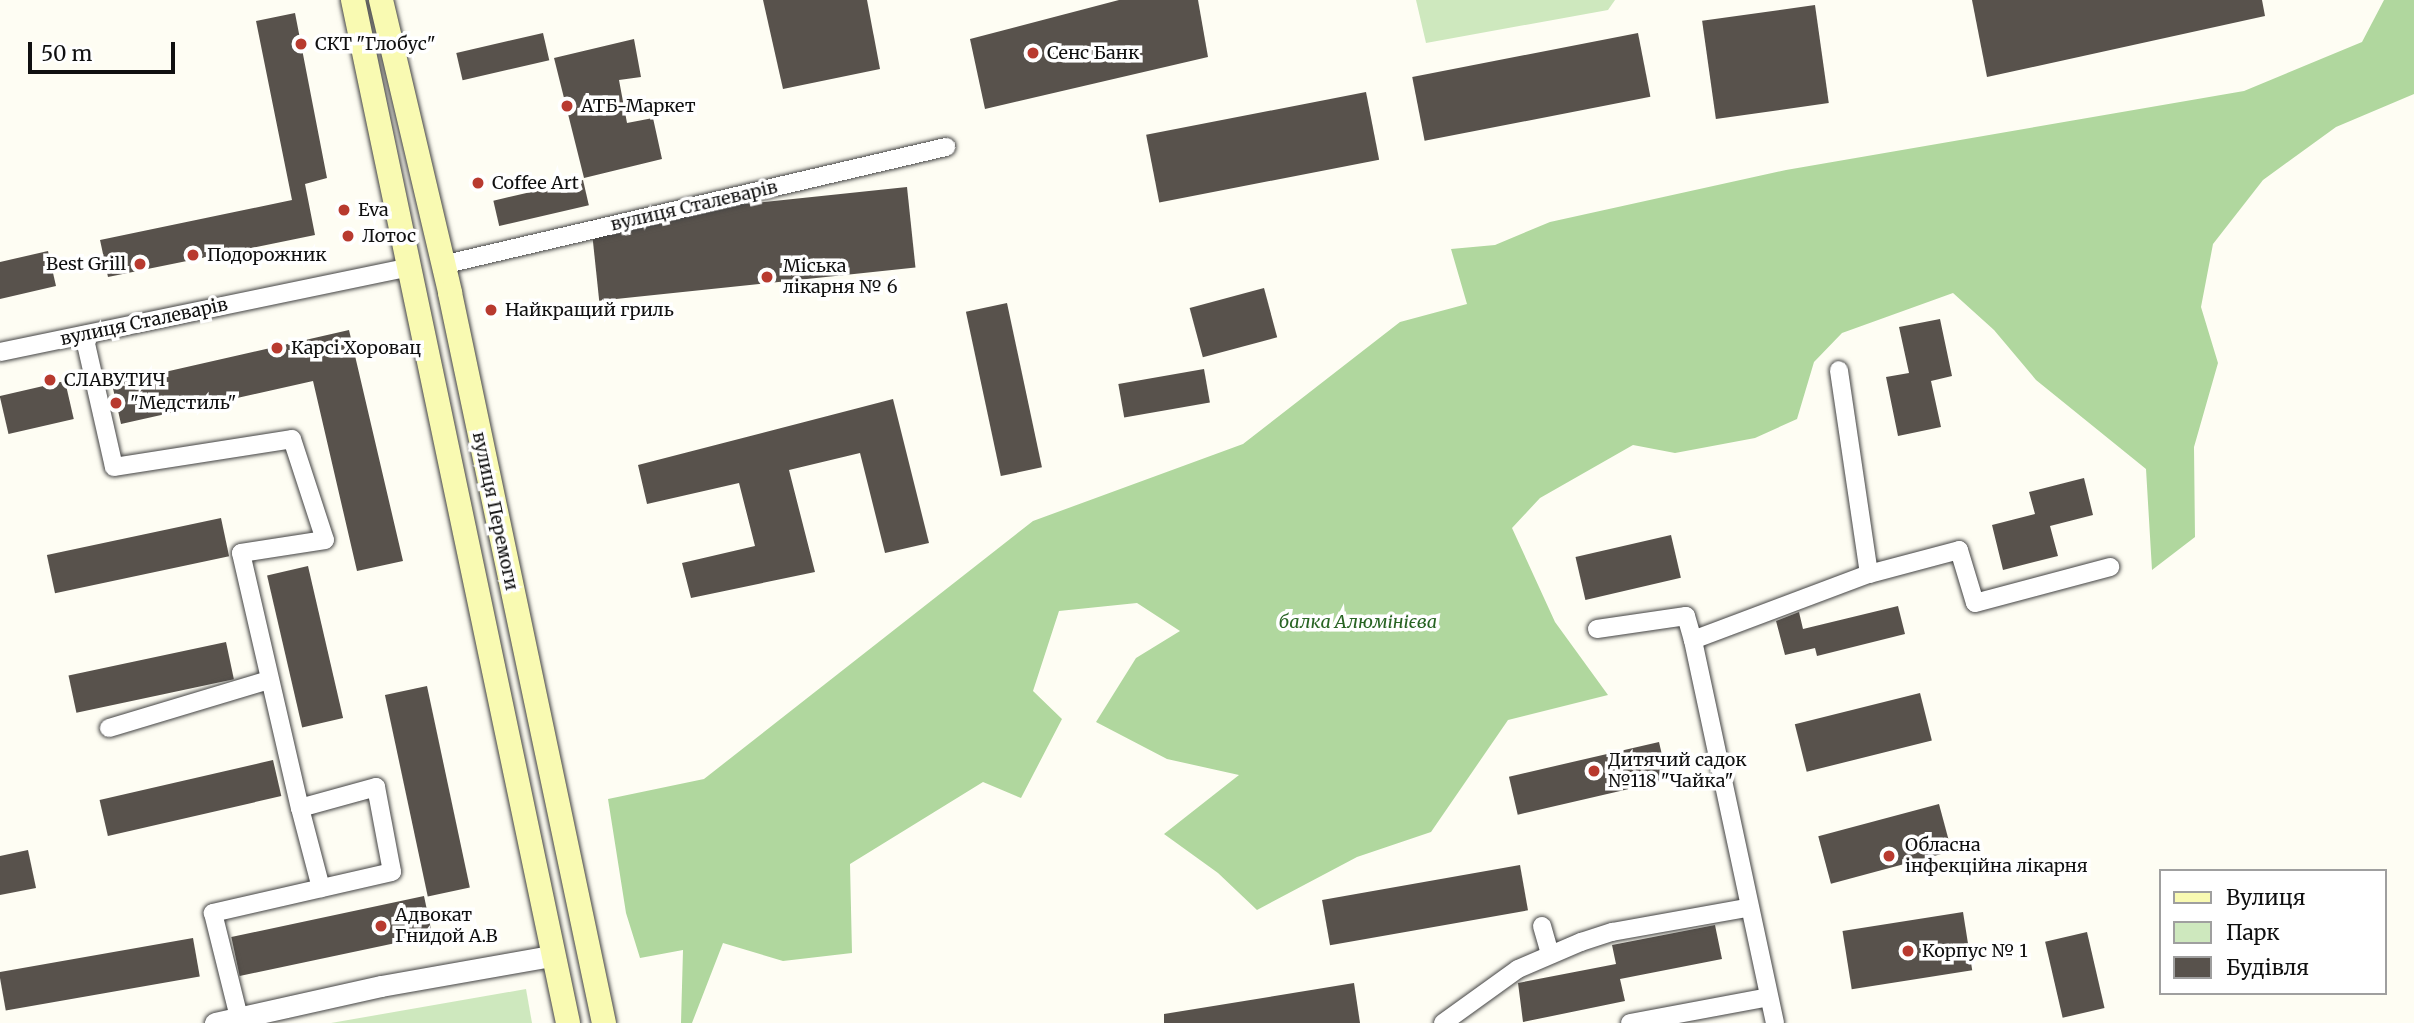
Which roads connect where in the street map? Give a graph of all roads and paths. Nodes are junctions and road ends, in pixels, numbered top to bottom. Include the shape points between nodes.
1 (353, 0) edge
2 (381, 0) edge
3 (946, 147) dead end
4 (442, 265) junction
5 (411, 267) junction
6 (83, 335) junction
7 (0, 352) edge
8 (1839, 370) dead end
9 (2110, 567) dead end
10 (1869, 574) junction
11 (1597, 629) dead end
12 (1693, 640) junction
13 (269, 680) junction
14 (109, 727) dead end
15 (300, 808) junction
16 (321, 888) junction
17 (1747, 908) junction
18 (1542, 926) dead end
19 (587, 949) junction
20 (1550, 954) junction
21 (551, 956) junction
22 (1769, 997) junction
23 (239, 1017) junction
24 (215, 1023) edge
25 (568, 1023) edge
26 (604, 1023) edge
27 (1443, 1023) edge
28 (1630, 1023) edge
29 (1775, 1023) edge

1 - 5 main road, вулиця Перемоги
2 - 4 main road, вулиця Перемоги
3 - 4 street, вулиця Сталеварів
4 - 19 main road, вулиця Перемоги
5 - 6 street, вулиця Сталеварів
5 - 21 main road, вулиця Перемоги
6 - 7 street, вулиця Сталеварів
6 - 13 street via 114,467 292,439 325,540 241,553
8 - 10 street
9 - 10 street via 1975,603 1959,550
10 - 12 street
11 - 12 street via 1686,616
12 - 17 street
13 - 14 street
13 - 15 street
15 - 16 street
15 - 16 street via 376,787 392,872
16 - 23 street via 213,913
17 - 20 street via 1612,932
17 - 22 street
18 - 20 street
19 - 21 main road
19 - 26 main road, вулиця Перемоги
20 - 27 street via 1518,970
21 - 23 street
21 - 25 main road, вулиця Перемоги
22 - 28 street
22 - 29 street
23 - 24 street

